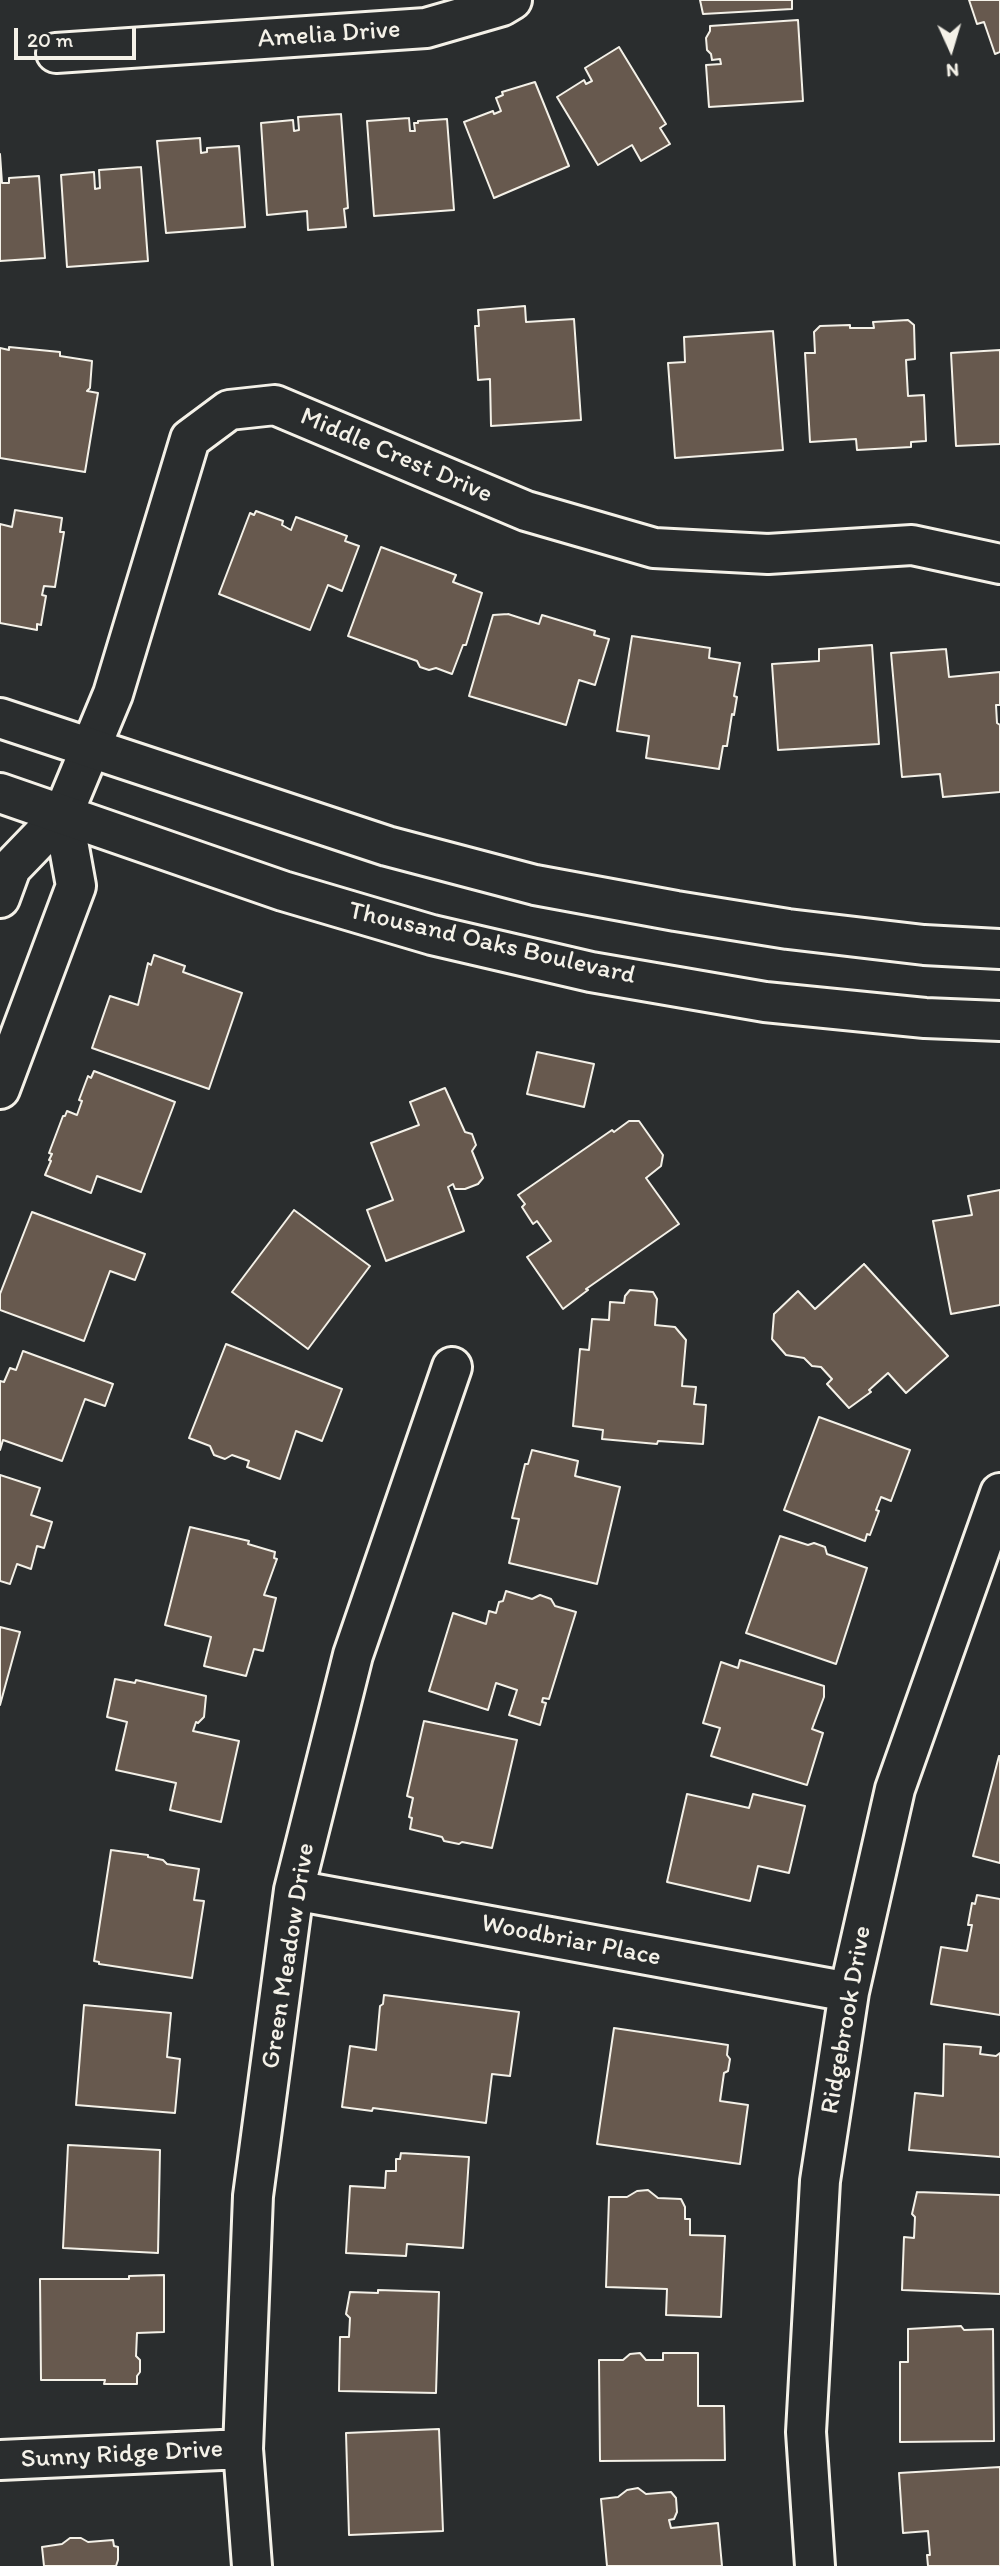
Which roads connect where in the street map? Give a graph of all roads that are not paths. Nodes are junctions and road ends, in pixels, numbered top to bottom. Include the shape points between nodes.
1 (512, 0) edge
2 (56, 53) dead end
3 (1000, 564) edge
4 (0, 718) edge
5 (90, 750) junction
6 (0, 793) edge
7 (63, 814) junction
8 (0, 898) edge
9 (1000, 949) edge
10 (1000, 1021) edge
11 (0, 1089) edge
12 (452, 1367) dead end
13 (1000, 1493) edge
14 (294, 1890) junction
15 (849, 1992) junction
16 (243, 2449) junction
17 (0, 2460) edge
18 (252, 2566) edge
19 (816, 2566) edge

1 - 2 street, Amelia Drive via 426,28
3 - 5 street, Middle Crest Drive via 912,545 768,554 654,548 526,511 275,405 229,410 190,439 119,680
4 - 5 street
5 - 7 street, Middle Crest Drive
5 - 9 street via 387,846 535,885 788,929
6 - 7 street, Thousand Oaks Boulevard
7 - 8 street, Middle Crest Drive via 11,868
7 - 10 street, Thousand Oaks Boulevard via 283,891 432,935 591,972 765,1002
7 - 11 street via 76,886
12 - 14 street, Green Meadow Drive via 353,1655
13 - 15 street, Ridgebrook Drive via 895,1789
14 - 15 street, Woodbriar Place
14 - 16 street, Green Meadow Drive via 253,2196
15 - 19 street, Ridgebrook Drive via 820,2180 806,2432
16 - 17 street, Sunny Ridge Drive
16 - 18 street, Green Meadow Drive

